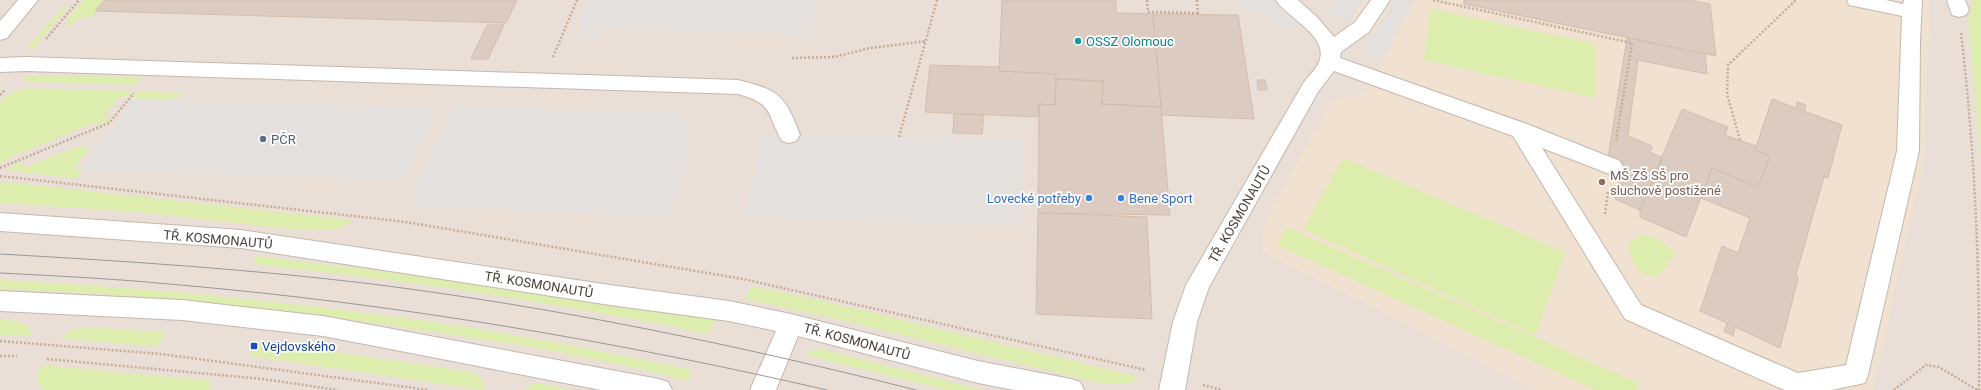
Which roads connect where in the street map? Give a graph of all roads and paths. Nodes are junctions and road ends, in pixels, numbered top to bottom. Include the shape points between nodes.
1 (29, 0) edge
2 (79, 0) edge
3 (577, 0) edge
4 (937, 0) edge
5 (1147, 0) edge
6 (1197, 0) edge
7 (1381, 0) edge
8 (1433, 0) edge
9 (1796, 0) edge
10 (1856, 0) edge
11 (1293, 2) edge
12 (1958, 5) edge
13 (1912, 6) edge
14 (0, 33) edge
15 (46, 40) dead end
16 (926, 41) junction
17 (1330, 56) junction
18 (792, 58) dead end
19 (0, 65) edge
20 (153, 70) junction
21 (542, 81) junction
22 (1520, 130) junction
23 (789, 135) dead end
24 (899, 137) dead end
25 (1740, 140) dead end
26 (1612, 166) junction
27 (0, 168) edge
28 (0, 176) edge
29 (0, 222) edge
30 (406, 222) dead end
31 (1590, 243) junction
32 (0, 301) edge
33 (791, 324) junction
34 (0, 342) edge
35 (0, 356) edge
36 (17, 356) dead end
37 (47, 359) dead end
38 (1198, 384) dead end
39 (338, 390) edge
40 (429, 390) edge
41 (659, 390) edge
42 (763, 390) edge
43 (1071, 390) edge
44 (1172, 390) edge
45 (1222, 390) edge
46 (1894, 390) edge
47 (1978, 390) edge

1 - 14 street
2 - 15 path
3 - 21 path
4 - 16 path
5 - 6 path via 1148,12 1198,14
7 - 17 street, TŘ. KOSMONAUTŮ via 1362,27
8 - 26 path via 1632,43
9 - 25 path via 1728,65 1724,79 1726,96
10 - 13 street
11 - 17 street via 1320,33
12 - 47 path via 1971,124 1977,230
13 - 31 street via 1908,151 1856,375 1797,384 1633,312
16 - 18 path via 870,48 834,58
16 - 24 path
17 - 22 street
17 - 44 street, TŘ. KOSMONAUTŮ via 1198,285 1185,322
19 - 20 street
20 - 21 street
20 - 27 path via 109,123
21 - 23 street via 738,87 762,93 779,107
22 - 26 street
22 - 31 street
26 - 31 path via 1603,231
28 - 30 path
29 - 33 street, TŘ. KOSMONAUTŮ via 241,239 729,311
32 - 41 street via 182,310 323,326
33 - 42 street
33 - 43 street, TŘ. KOSMONAUTŮ via 978,372
34 - 40 path via 161,354
35 - 36 path
37 - 39 path via 263,379
38 - 45 path
46 - 47 path via 1926,365 1939,367

